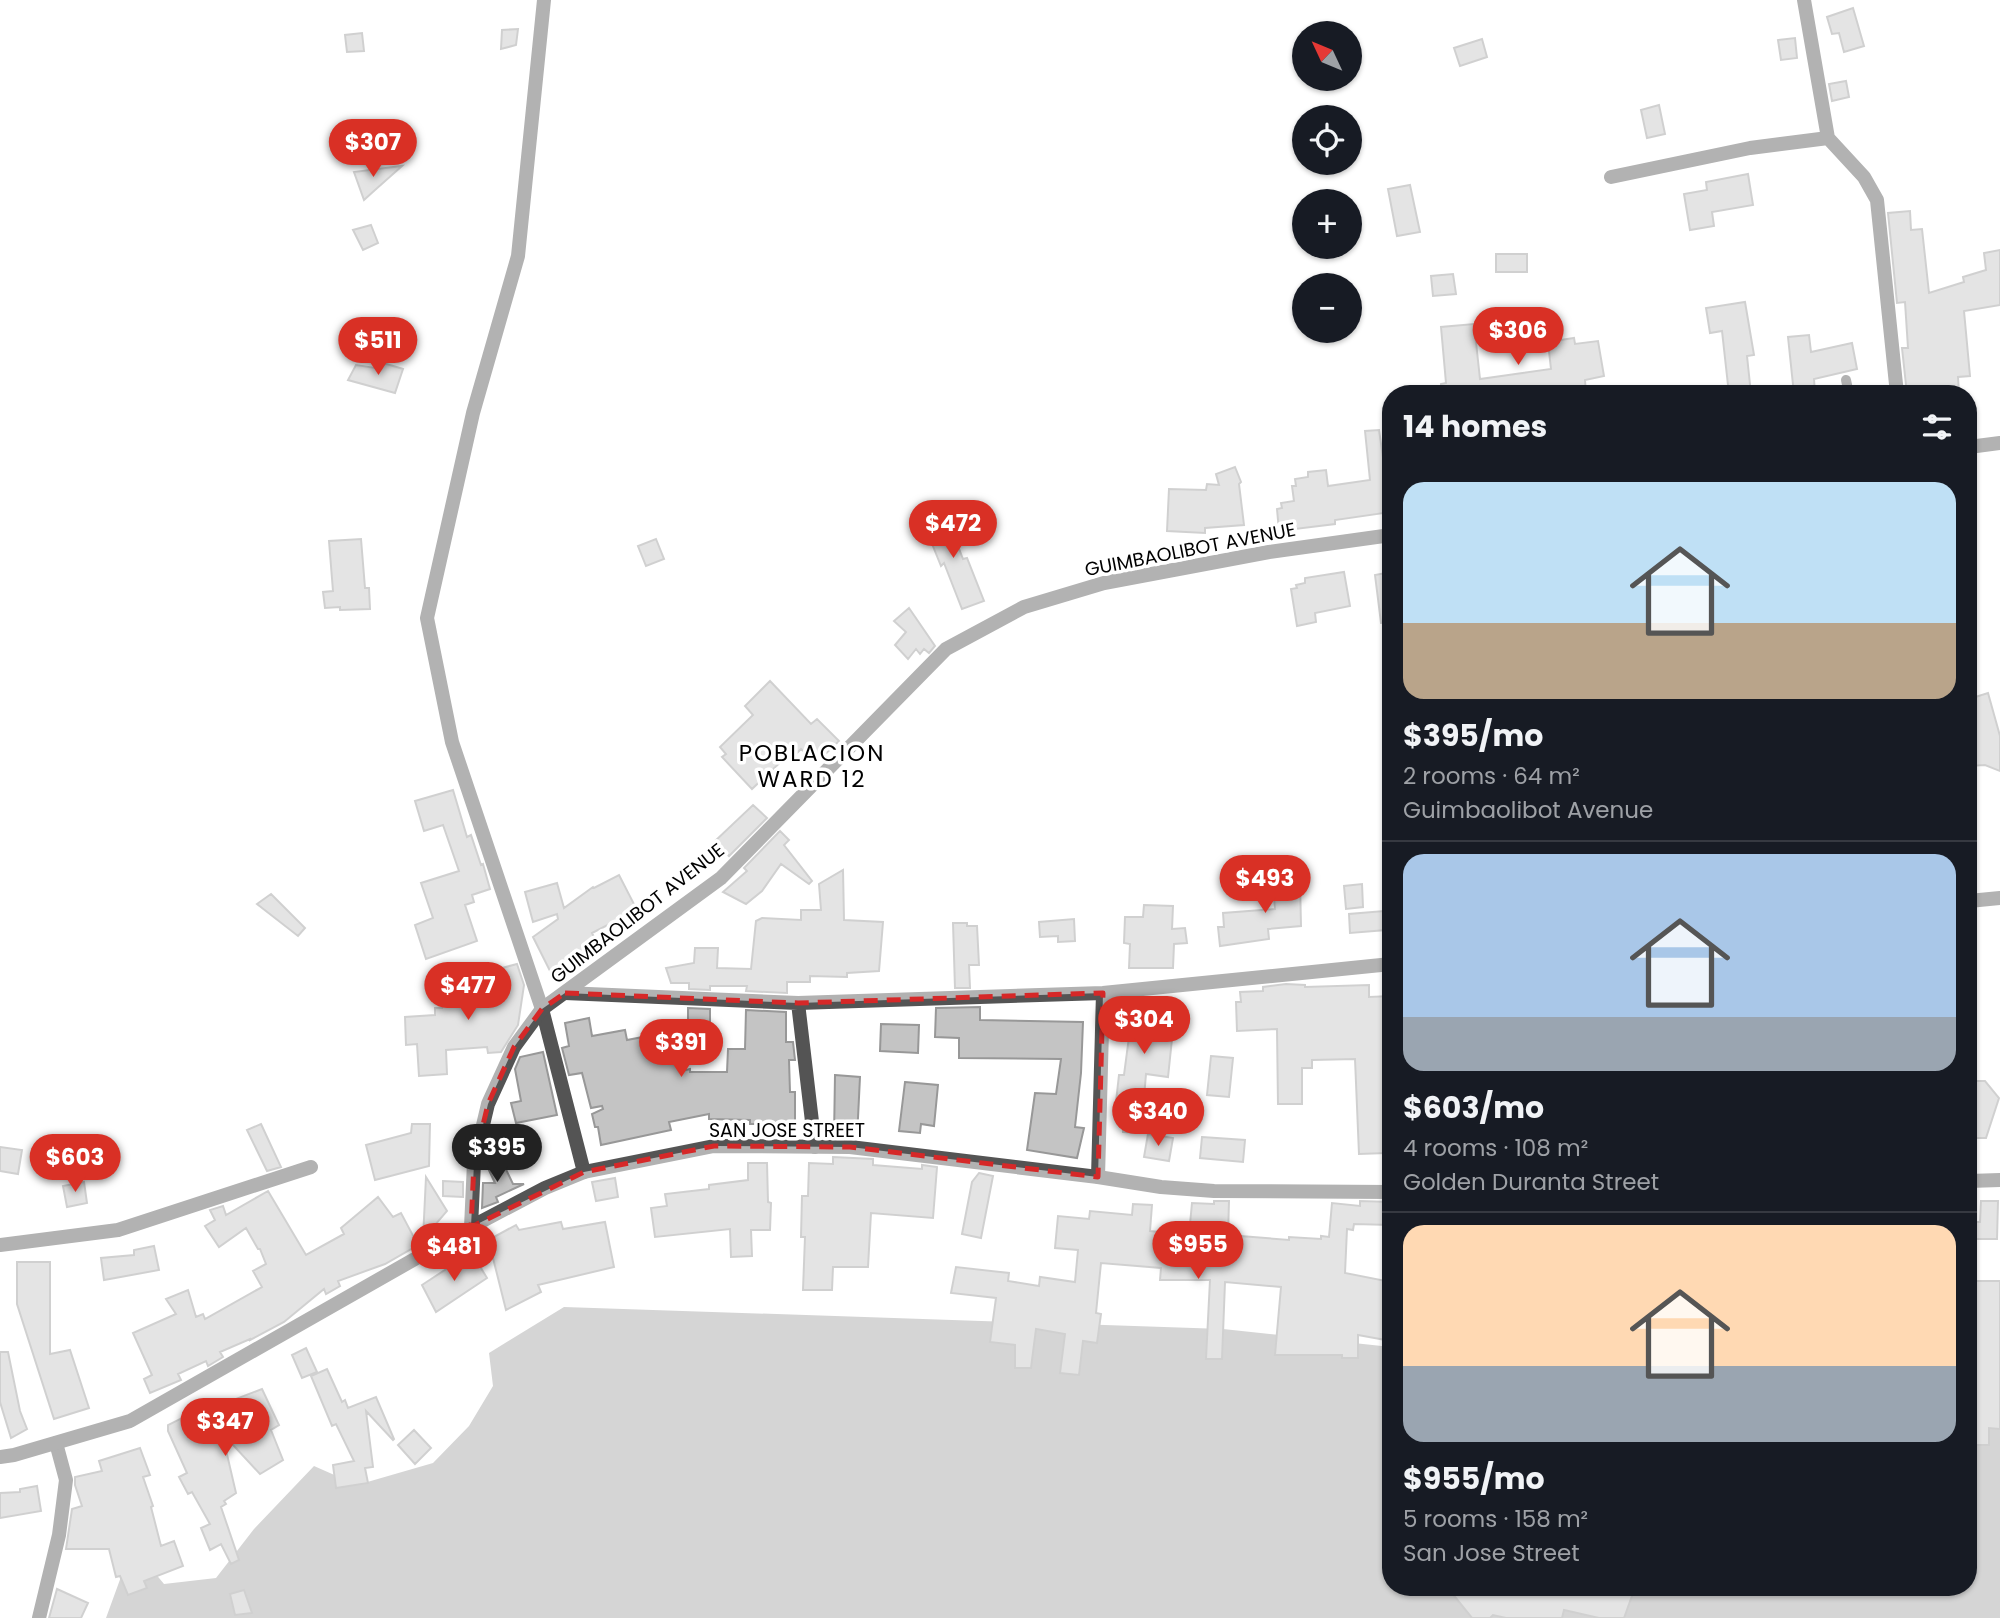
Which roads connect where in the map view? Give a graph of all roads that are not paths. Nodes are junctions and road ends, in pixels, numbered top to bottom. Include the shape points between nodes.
1 (544, 0) edge
2 (1804, 0) edge
3 (1828, 138) junction
4 (1611, 177) dead end
5 (1846, 380) dead end
6 (1847, 385) edge
7 (1896, 385) edge
8 (2000, 443) edge
9 (1977, 446) edge
10 (1382, 536) edge
11 (2000, 898) edge
12 (1977, 900) edge
13 (1382, 965) edge
14 (565, 993) junction
15 (1102, 993) junction
16 (797, 1003) junction
17 (542, 1009) junction
18 (814, 1147) junction
19 (311, 1167) dead end
20 (584, 1172) junction
21 (1098, 1177) junction
22 (2000, 1180) edge
23 (1977, 1181) edge
24 (1382, 1192) edge
25 (471, 1227) junction
26 (0, 1245) edge
27 (56, 1443) junction
28 (0, 1457) edge
29 (40, 1618) edge

1 - 17 street via 518,256 473,413 427,618 452,742
2 - 3 street
3 - 4 street via 1750,148
3 - 7 street via 1864,177 1877,200
5 - 6 lane
8 - 9 street
10 - 14 street, GUIMBAOLIBOT AVENUE via 1104,583 1024,607 946,649 721,878
11 - 12 street
13 - 15 street
14 - 16 street
14 - 17 street, GUIMBAOLIBOT AVENUE
15 - 16 street
15 - 21 street
16 - 18 street
17 - 20 street
17 - 25 street, GUIMBAOLIBOT AVENUE via 514,1047 488,1104 474,1163
18 - 20 street, SAN JOSE STREET via 714,1146
18 - 21 street, SAN JOSE STREET via 850,1147
19 - 26 street via 118,1230
20 - 25 street, SAN JOSE STREET
21 - 24 street, SAN JOSE STREET via 1214,1191
22 - 23 street
25 - 27 street, SAN JOSE STREET via 130,1421
27 - 28 street, SAN JOSE STREET
27 - 29 street via 66,1480

